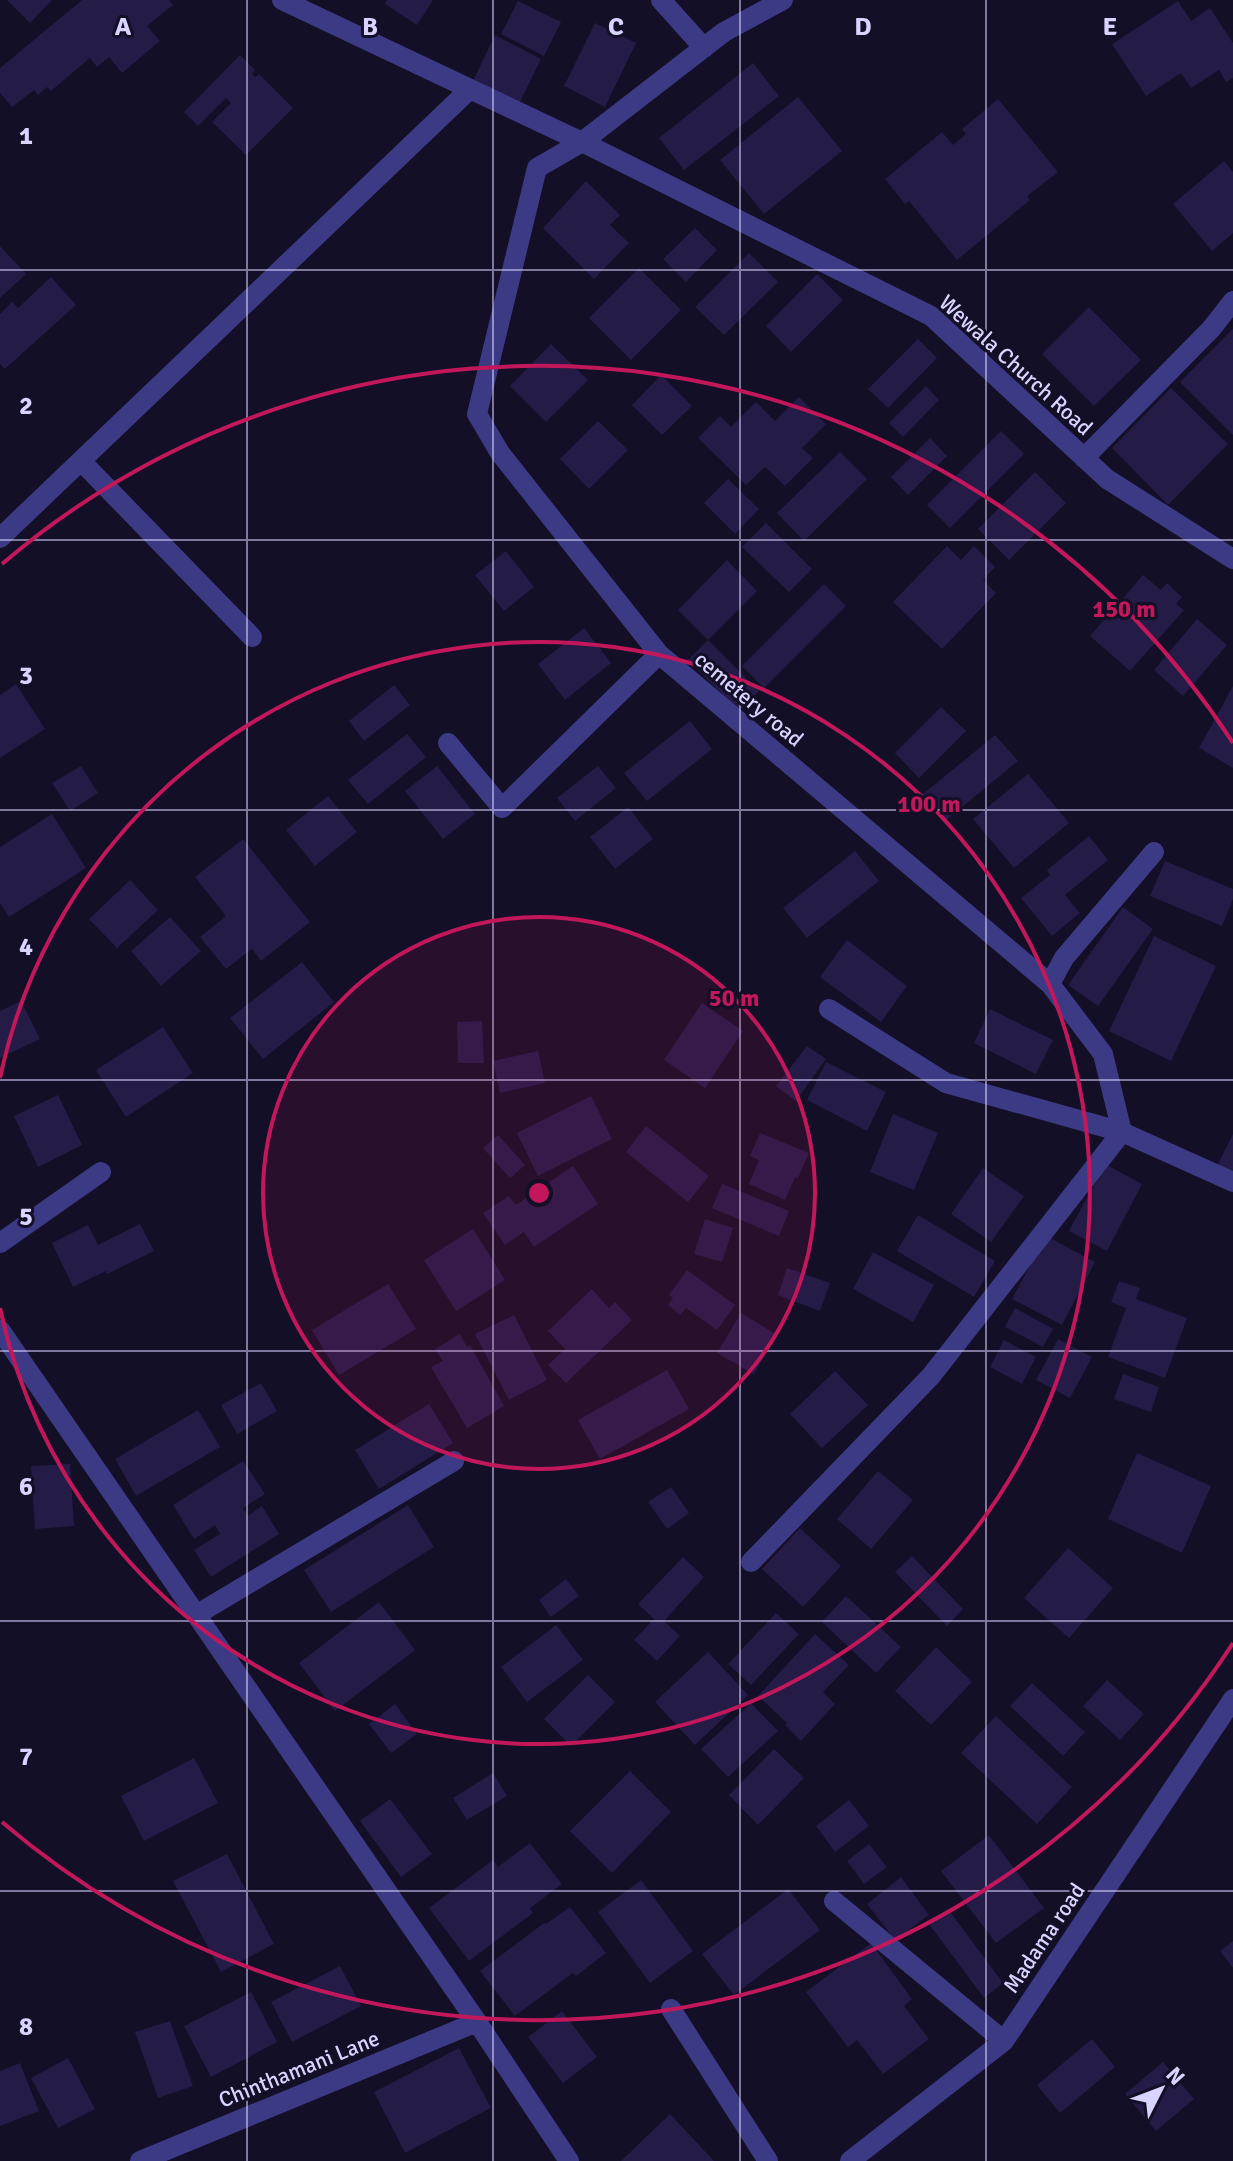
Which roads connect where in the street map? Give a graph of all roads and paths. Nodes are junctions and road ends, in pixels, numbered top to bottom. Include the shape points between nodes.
1 (282, 0) edge
2 (661, 0) edge
3 (783, 0) edge
4 (704, 48) junction
5 (470, 89) junction
6 (582, 142) junction
7 (1233, 301) edge
8 (1084, 458) junction
9 (81, 461) junction
10 (0, 538) edge
11 (1233, 559) edge
12 (252, 637) dead end
13 (659, 654) junction
14 (448, 743) dead end
15 (1154, 852) dead end
16 (1050, 984) junction
17 (829, 1009) dead end
18 (1122, 1132) junction
19 (101, 1172) dead end
20 (1233, 1182) edge
21 (0, 1243) edge
22 (0, 1330) edge
23 (454, 1461) dead end
24 (751, 1562) dead end
25 (196, 1615) junction
26 (1233, 1699) edge
27 (834, 1901) dead end
28 (671, 2009) dead end
29 (477, 2022) junction
30 (1004, 2041) junction
31 (140, 2161) edge
32 (569, 2161) edge
33 (768, 2161) edge
34 (850, 2161) edge

1 - 5 street, Wewala Church Road
2 - 4 street
3 - 4 street
4 - 6 street
5 - 6 street, Wewala Church Road
5 - 9 street
6 - 8 street, Wewala Church Road via 931,316
6 - 13 street, cemetery road via 537,168 477,414 500,453
7 - 8 street
8 - 11 street, Wewala Church Road via 1107,479
9 - 10 street
9 - 12 street
13 - 14 street via 502,808
13 - 16 street, cemetery road
15 - 16 street via 1064,958
16 - 18 street, cemetery road via 1103,1054
17 - 18 street via 946,1083
18 - 20 street
18 - 24 street via 931,1376
19 - 21 street
22 - 25 street
23 - 25 street
25 - 29 street
26 - 30 street, Madama road
27 - 30 street
28 - 33 street
29 - 31 street, Chinthamani Lane
29 - 32 street
30 - 34 street, Madama road

